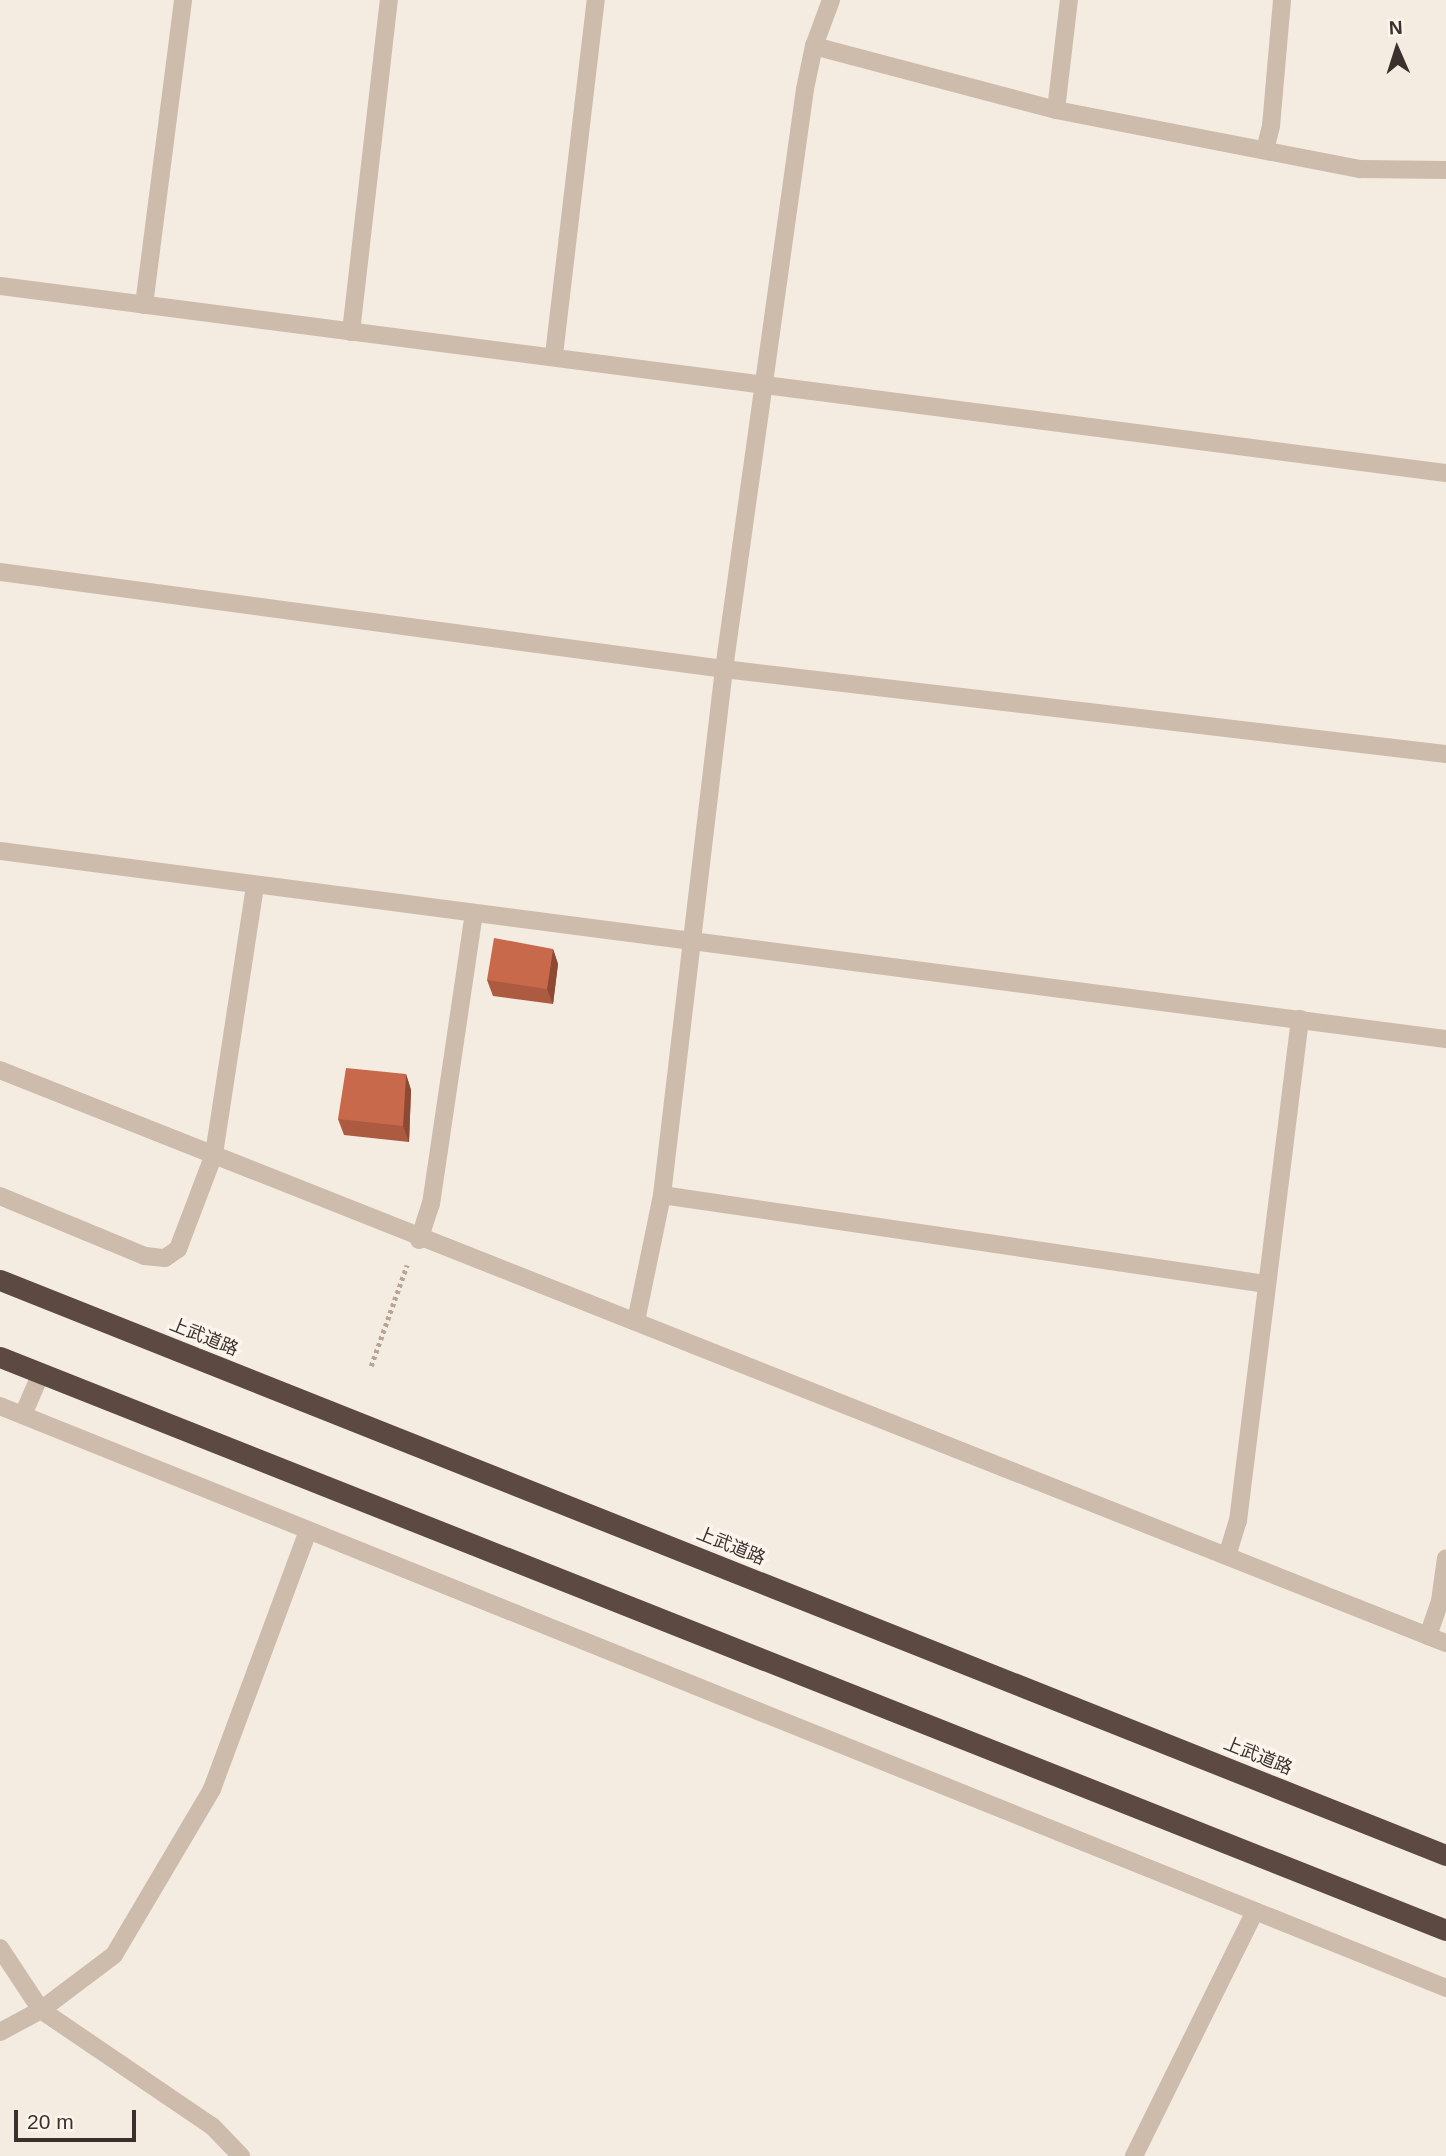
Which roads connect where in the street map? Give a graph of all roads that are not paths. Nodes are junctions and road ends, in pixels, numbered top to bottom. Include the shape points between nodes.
1 (183, 0) edge
2 (389, 0) edge
3 (596, 0) edge
4 (831, 0) edge
5 (1069, 0) edge
6 (1282, 0) edge
7 (814, 46) junction
8 (1056, 110) junction
9 (1265, 150) junction
10 (1446, 170) edge
11 (0, 286) edge
12 (144, 306) junction
13 (351, 332) junction
14 (554, 355) junction
15 (766, 386) junction
16 (1446, 473) edge
17 (0, 572) edge
18 (724, 669) junction
19 (1446, 754) edge
20 (0, 851) edge
21 (255, 885) junction
22 (474, 912) junction
23 (695, 940) junction
24 (1300, 1019) junction
25 (1446, 1039) edge
26 (0, 1070) edge
27 (214, 1154) junction
28 (662, 1195) junction
29 (0, 1196) edge
30 (419, 1240) junction
31 (0, 1280) edge
32 (1266, 1284) junction
33 (636, 1321) junction
34 (0, 1356) edge
35 (41, 1373) junction
36 (0, 1406) edge
37 (23, 1415) junction
38 (308, 1531) junction
39 (1227, 1556) junction
40 (1446, 1558) edge
41 (1428, 1636) junction
42 (1446, 1643) edge
43 (1446, 1855) edge
44 (1255, 1911) junction
45 (1446, 1930) edge
46 (0, 1948) edge
47 (1446, 1988) edge
48 (41, 2010) junction
49 (0, 2032) edge
50 (242, 2156) edge
51 (1134, 2156) edge

1 - 12 street
2 - 13 street
3 - 14 street
4 - 7 street
5 - 8 street
6 - 9 street
7 - 8 street
7 - 15 street
8 - 9 street
9 - 10 street via 1360,169
11 - 12 street
12 - 13 street
13 - 14 street
14 - 15 street
15 - 16 street
15 - 18 street
17 - 18 street
18 - 19 street
18 - 23 street
20 - 21 street
21 - 22 street
21 - 27 street
22 - 23 street
22 - 30 street via 431,1204
23 - 24 street
23 - 28 street
24 - 25 street
24 - 32 street
26 - 27 street
27 - 29 street via 178,1249 165,1258 145,1256
27 - 30 street
28 - 32 street
28 - 33 street
30 - 33 street
31 - 43 highway, 上武道路
32 - 39 street via 1238,1521
33 - 39 street
34 - 35 highway
35 - 37 street
35 - 45 highway
36 - 37 street
37 - 38 street
38 - 44 street
38 - 48 street via 212,1789 114,1955
39 - 41 street
40 - 41 street via 1440,1601
41 - 42 street
44 - 47 street
44 - 51 street
46 - 48 street
48 - 49 street
48 - 50 street via 212,2126

